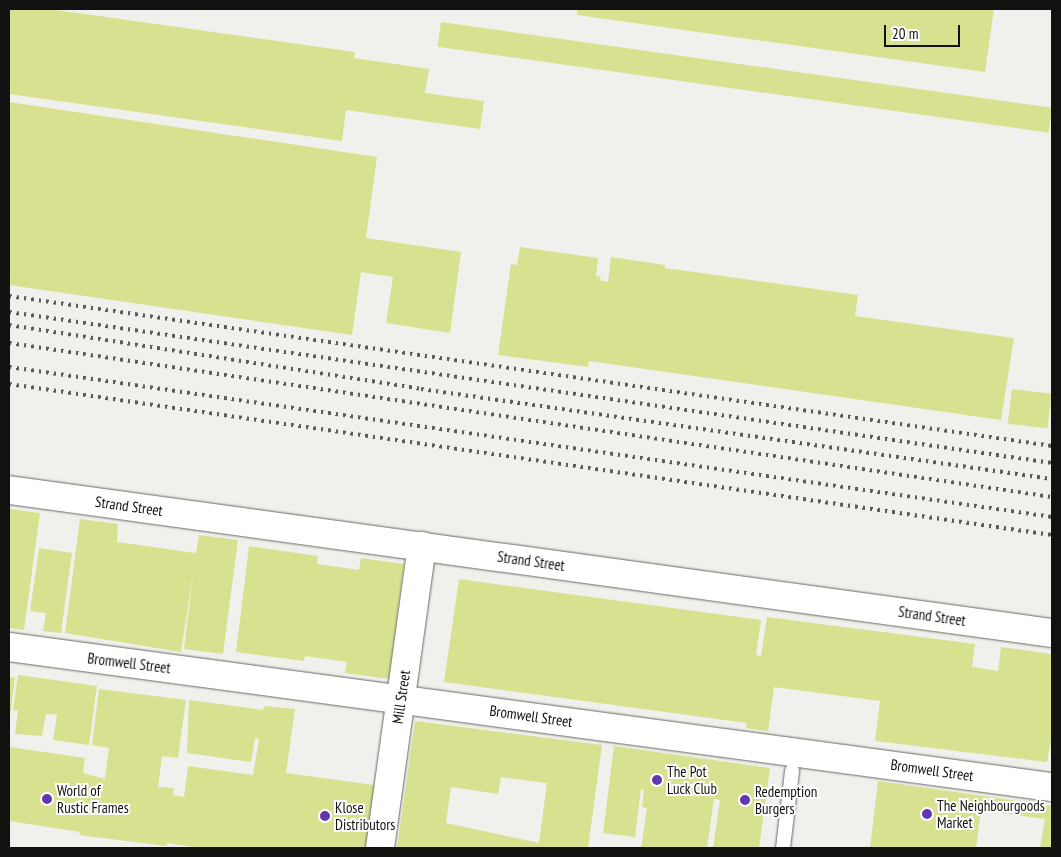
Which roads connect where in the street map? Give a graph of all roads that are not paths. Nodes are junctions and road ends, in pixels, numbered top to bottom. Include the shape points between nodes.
1 (9, 490) edge
2 (422, 546) junction
3 (1052, 632) edge
4 (9, 647) edge
5 (401, 698) junction
6 (792, 771) dead end
7 (1052, 787) edge
8 (380, 848) edge
9 (783, 848) edge

1 - 2 street, Strand Street
2 - 3 street, Strand Street
2 - 5 street, Mill Street
4 - 5 street, Bromwell Street
5 - 7 street, Bromwell Street
5 - 8 street, Mill Street
6 - 9 lane

